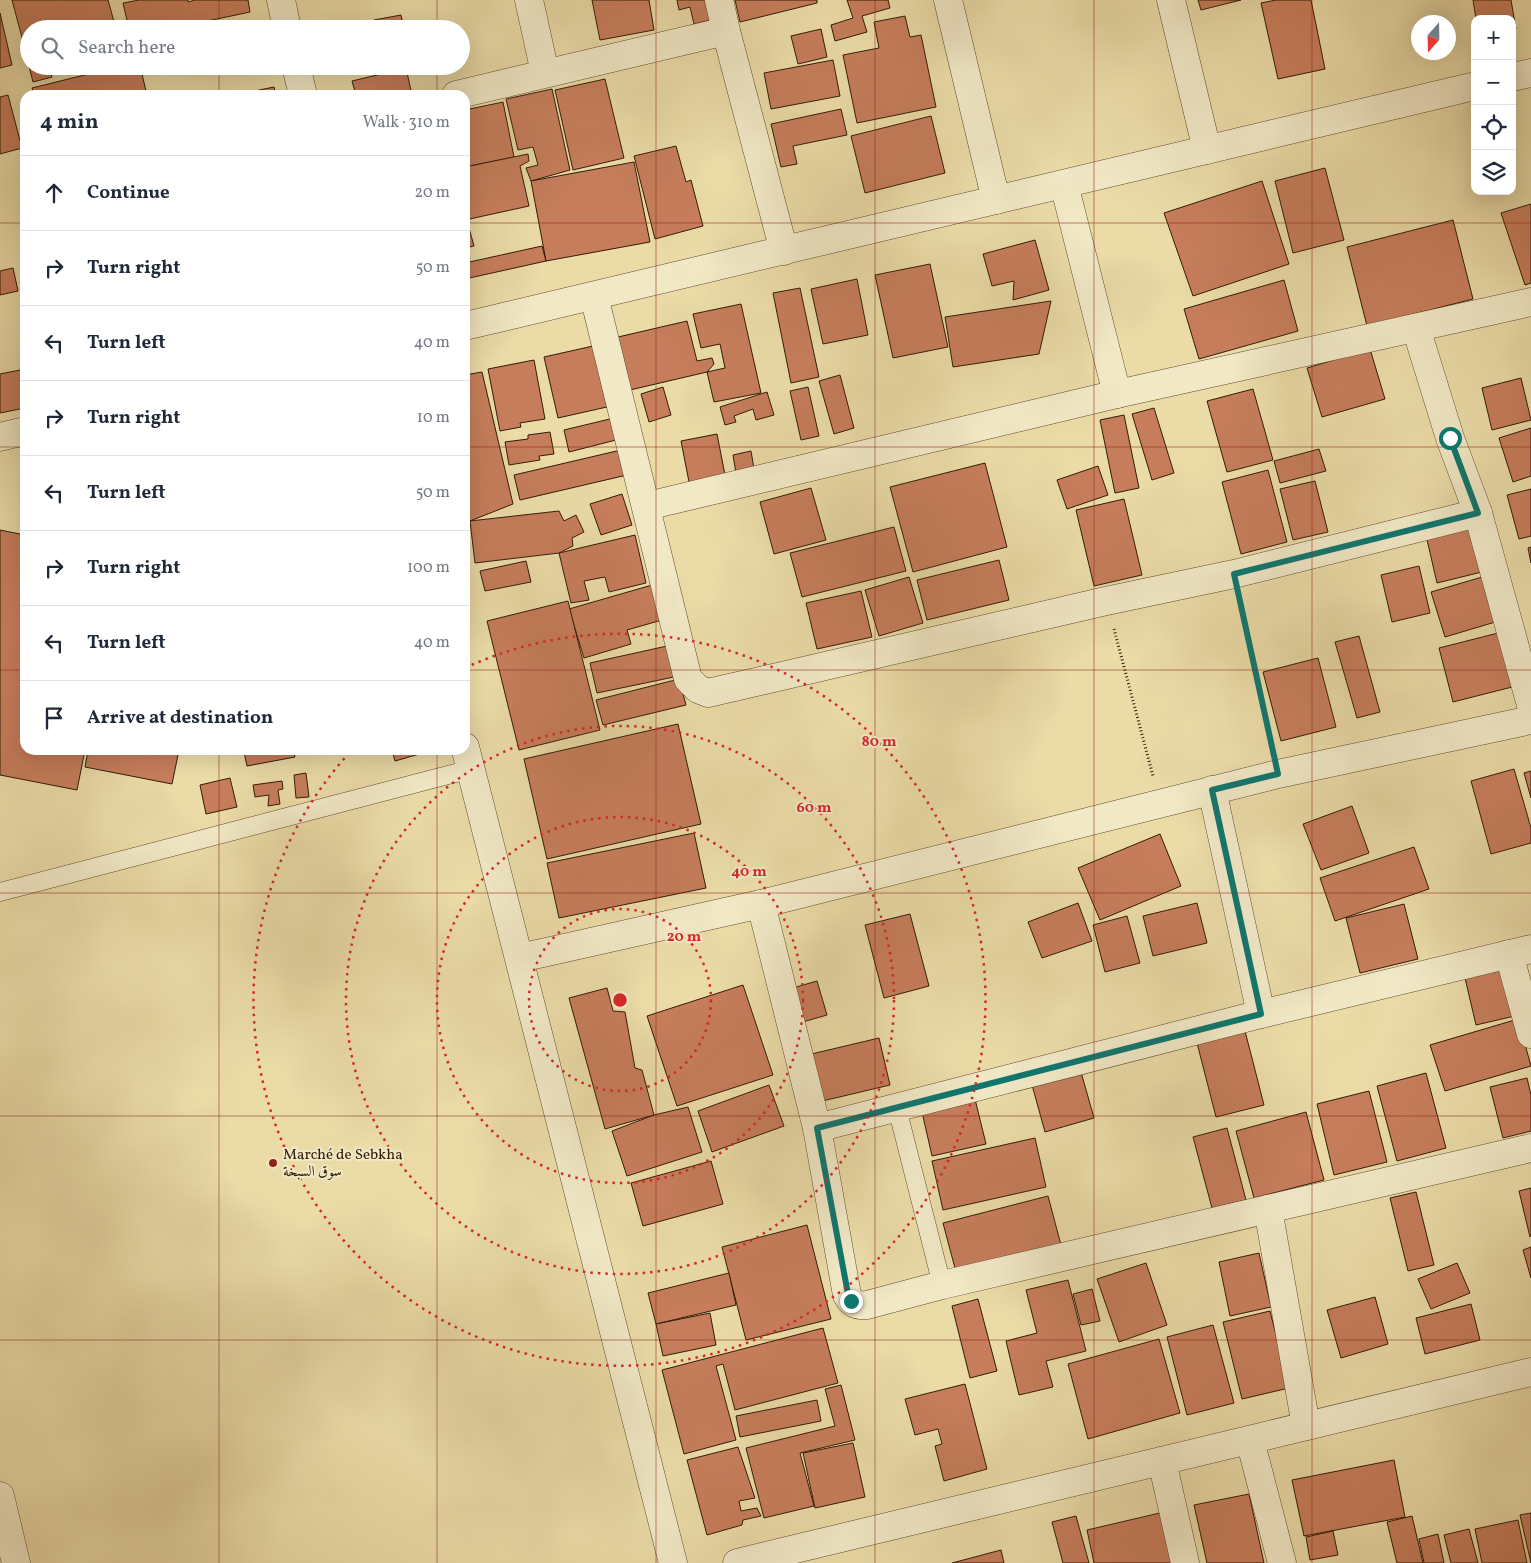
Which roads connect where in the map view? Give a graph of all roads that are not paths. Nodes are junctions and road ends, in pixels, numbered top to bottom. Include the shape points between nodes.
1 (281, 0) edge
2 (530, 0) edge
3 (719, 0) edge
4 (948, 0) edge
5 (1171, 0) edge
6 (286, 20) edge
7 (726, 31) junction
8 (546, 73) junction
9 (1531, 73) edge
10 (298, 75) edge
11 (1516, 76) edge
12 (1471, 87) edge
13 (302, 90) edge
14 (470, 92) edge
15 (1207, 150) junction
16 (1064, 184) junction
17 (996, 200) junction
18 (784, 251) junction
19 (594, 296) junction
20 (1531, 302) edge
21 (470, 325) edge
22 (1416, 328) junction
23 (1117, 394) junction
24 (20, 432) edge
25 (0, 437) edge
26 (647, 506) junction
27 (1478, 513) junction
28 (1531, 705) edge
29 (1531, 720) edge
30 (468, 758) edge
31 (1212, 790) junction
32 (0, 892) edge
33 (761, 904) junction
34 (1520, 952) edge
35 (520, 958) junction
36 (1261, 1014) junction
37 (1531, 1034) edge
38 (897, 1108) junction
39 (817, 1128) junction
40 (1531, 1148) edge
41 (1268, 1209) junction
42 (942, 1286) junction
43 (1531, 1372) edge
44 (1306, 1426) junction
45 (1250, 1440) junction
46 (1162, 1461) junction
47 (0, 1496) edge
48 (16, 1563) edge
49 (673, 1563) edge
50 (737, 1563) edge
51 (1185, 1563) edge
52 (1282, 1563) edge

1 - 6 street
2 - 8 street
3 - 7 street
4 - 17 street
5 - 15 street
7 - 8 street
7 - 18 street
8 - 14 street
9 - 11 street
10 - 13 street
12 - 15 street
15 - 16 street
16 - 17 street
16 - 23 street
17 - 18 street
18 - 19 street
19 - 21 street
19 - 26 street
20 - 22 street
22 - 23 street
22 - 27 street via 1450,438
23 - 26 street
24 - 25 street
26 - 27 street via 688,679 708,693 1234,574
27 - 28 street
29 - 31 street
30 - 32 lane
30 - 35 street
31 - 33 street
31 - 36 street
33 - 35 street
33 - 39 street
34 - 36 street
34 - 37 street
35 - 49 street
36 - 38 street
38 - 39 street
38 - 42 lane
39 - 42 street via 851,1301 867,1305
40 - 41 street
41 - 42 street
41 - 44 street
43 - 44 street
44 - 45 street
45 - 46 street
45 - 52 street
46 - 50 street
46 - 51 street
47 - 48 street

